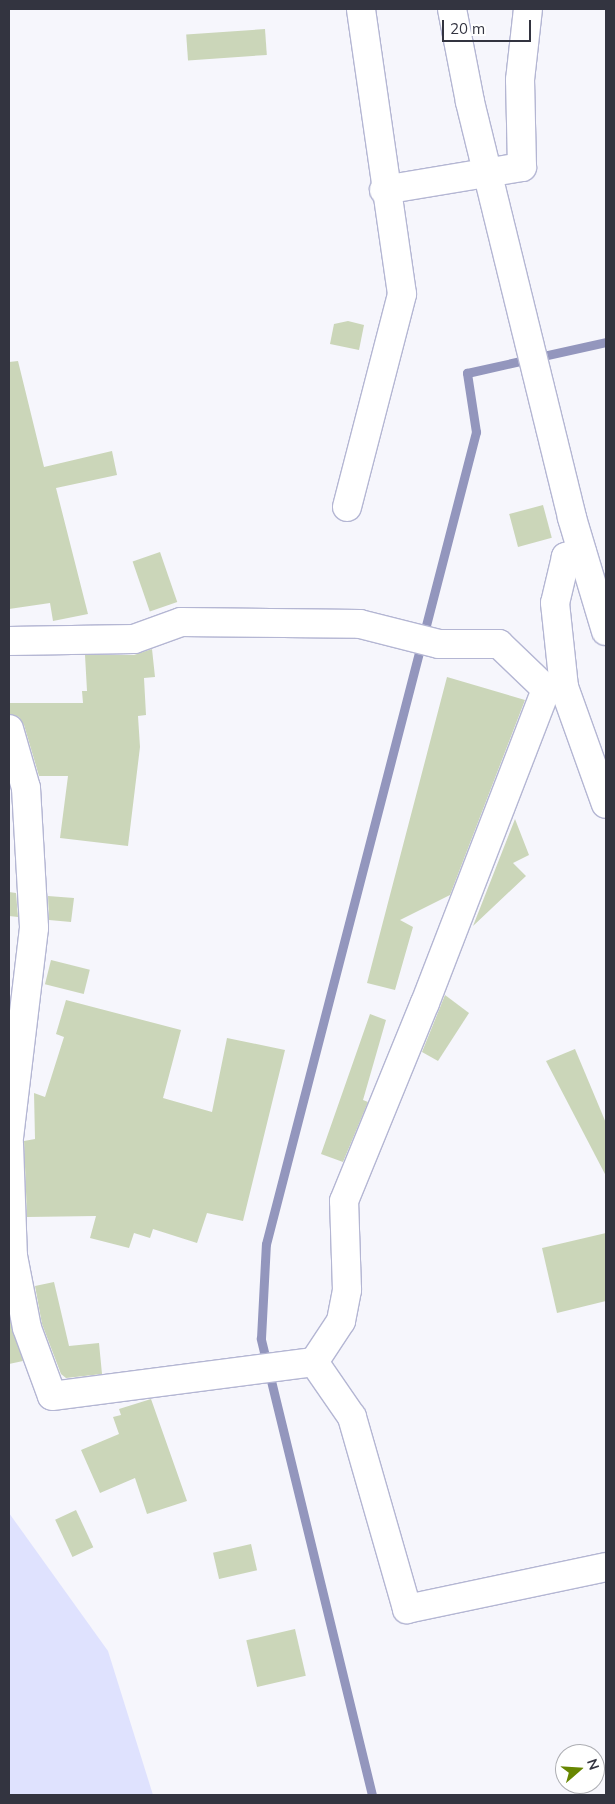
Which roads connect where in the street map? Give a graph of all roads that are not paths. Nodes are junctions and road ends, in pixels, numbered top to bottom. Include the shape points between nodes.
1 (361, 9) edge
2 (452, 9) edge
3 (528, 9) edge
4 (486, 171) junction
5 (384, 190) junction
6 (347, 507) dead end
7 (582, 552) junction
8 (606, 631) edge
9 (9, 641) edge
10 (555, 688) junction
11 (9, 729) edge
12 (606, 804) edge
13 (9, 1138) edge
14 (9, 1144) edge
15 (301, 1364) junction
16 (606, 1567) edge

1 - 5 street
2 - 4 street
3 - 4 street via 520,80 522,167
4 - 5 street
4 - 7 street
5 - 6 street via 402,294
7 - 8 street
7 - 10 street via 566,557 555,603
9 - 10 street via 134,638 181,622 226,620 360,624 439,644 498,644
10 - 12 street
10 - 15 street via 344,1201 347,1290 340,1321
11 - 13 street via 26,788 34,928
14 - 15 street via 13,1256 27,1328 52,1396
15 - 16 street via 352,1418 407,1609

